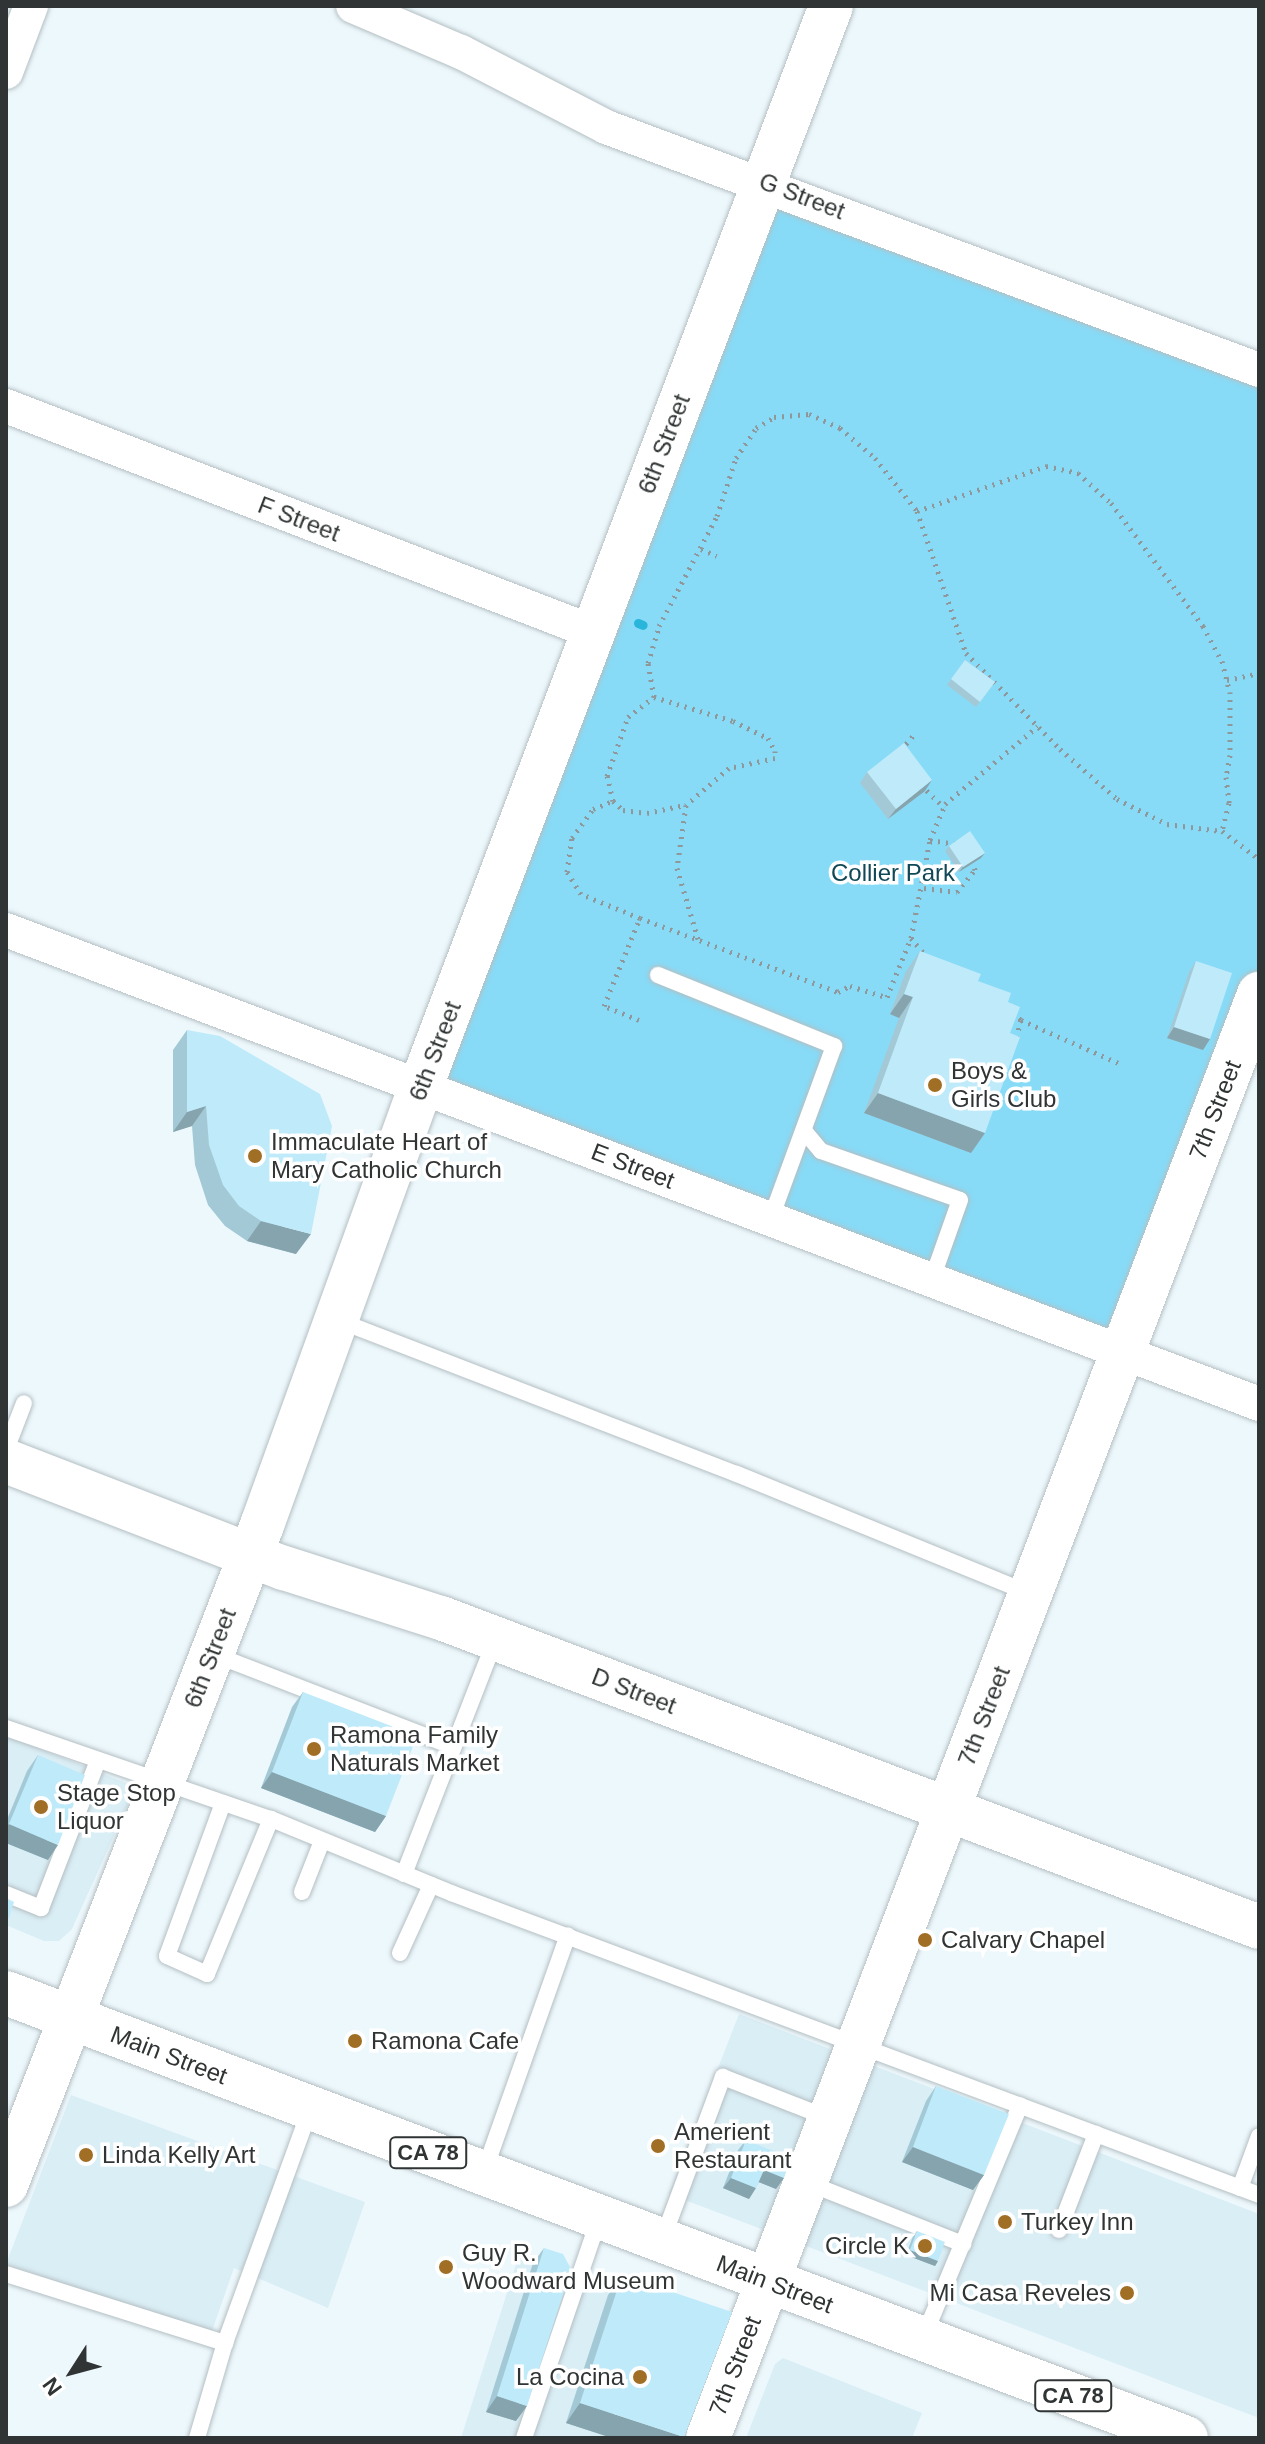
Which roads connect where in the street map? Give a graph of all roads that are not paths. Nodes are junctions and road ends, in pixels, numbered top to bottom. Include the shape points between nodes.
1 (31, 6) edge
2 (353, 6) edge
3 (831, 6) edge
4 (6, 72) edge
5 (764, 181) junction
6 (1259, 370) edge
7 (6, 406) edge
8 (593, 632) junction
9 (6, 930) edge
10 (658, 975) dead end
11 (1259, 994) edge
12 (421, 1086) junction
13 (805, 1132) junction
14 (771, 1218) junction
15 (932, 1279) junction
16 (334, 1319) junction
17 (1122, 1352) junction
18 (24, 1403) dead end
19 (1259, 1404) edge
20 (6, 1450) edge
21 (6, 1461) edge
22 (250, 1555) junction
23 (1031, 1594) junction
24 (496, 1639) junction
25 (211, 1654) junction
26 (6, 1728) edge
27 (454, 1747) junction
28 (97, 1763) junction
29 (163, 1780) junction
30 (223, 1803) junction
31 (947, 1810) junction
32 (271, 1819) junction
33 (322, 1841) junction
34 (404, 1874) junction
35 (431, 1885) junction
36 (302, 1892) dead end
37 (6, 1894) edge
38 (1259, 1927) edge
39 (568, 1935) junction
40 (400, 1953) dead end
41 (6, 1993) edge
42 (71, 2018) junction
43 (859, 2041) junction
44 (1020, 2105) junction
45 (310, 2109) junction
46 (830, 2119) junction
47 (1096, 2134) junction
48 (1259, 2136) edge
49 (483, 2174) junction
50 (805, 2182) junction
51 (6, 2185) edge
52 (1240, 2188) junction
53 (1259, 2195) edge
54 (600, 2218) junction
55 (1059, 2230) dead end
56 (662, 2241) junction
57 (963, 2244) junction
58 (6, 2274) edge
59 (767, 2281) junction
60 (922, 2341) junction
61 (225, 2343) junction
62 (197, 2438) edge
63 (524, 2438) edge
64 (709, 2438) edge
65 (1186, 2438) edge

1 - 4 street
2 - 5 street, G Street via 461,52 606,127
3 - 5 street, 6th Street
5 - 6 street, G Street
5 - 8 street, 6th Street
7 - 8 street, F Street
8 - 12 street, 6th Street
9 - 12 street, E Street
10 - 13 lane via 834,1046
11 - 17 street, 7th Street
12 - 14 street, E Street
12 - 16 street, 6th Street
13 - 14 lane
13 - 15 lane via 821,1151 960,1200
14 - 15 street, E Street
15 - 17 street, E Street
16 - 22 street, 6th Street
16 - 23 lane
17 - 19 street, E Street
17 - 23 street, 7th Street
18 - 20 lane
21 - 22 street, D Street
22 - 24 street, D Street
22 - 25 street, 6th Street
23 - 31 street, 7th Street
24 - 27 lane
24 - 31 street, D Street
25 - 27 lane
25 - 29 street, 6th Street
26 - 28 lane
27 - 34 lane
28 - 29 lane
28 - 37 lane via 41,1908
29 - 30 lane
29 - 42 street, 6th Street
30 - 32 lane
30 - 32 lane via 167,1956 207,1974
31 - 38 street, D Street
31 - 43 street, 7th Street
32 - 33 lane
33 - 34 lane
33 - 36 lane
34 - 35 lane
35 - 39 lane
35 - 40 lane
39 - 43 lane
39 - 49 lane
41 - 42 street, Main Street / CA 78
42 - 45 street, Main Street / CA 78
42 - 51 street, 6th Street
43 - 44 lane
43 - 46 street, 7th Street
44 - 47 lane
44 - 57 lane
45 - 49 street, Main Street / CA 78
45 - 61 lane
46 - 50 street, 7th Street
46 - 56 lane via 723,2077
47 - 52 lane
47 - 55 lane
48 - 52 lane
49 - 54 street, Main Street / CA 78
50 - 57 lane
50 - 59 street, 7th Street
52 - 53 lane
54 - 56 street, Main Street / CA 78
54 - 63 lane
56 - 59 street, Main Street / CA 78
57 - 60 lane
58 - 61 lane
59 - 60 street, Main Street / CA 78
59 - 64 street, 7th Street
60 - 65 street, Main Street / CA 78
61 - 62 lane

